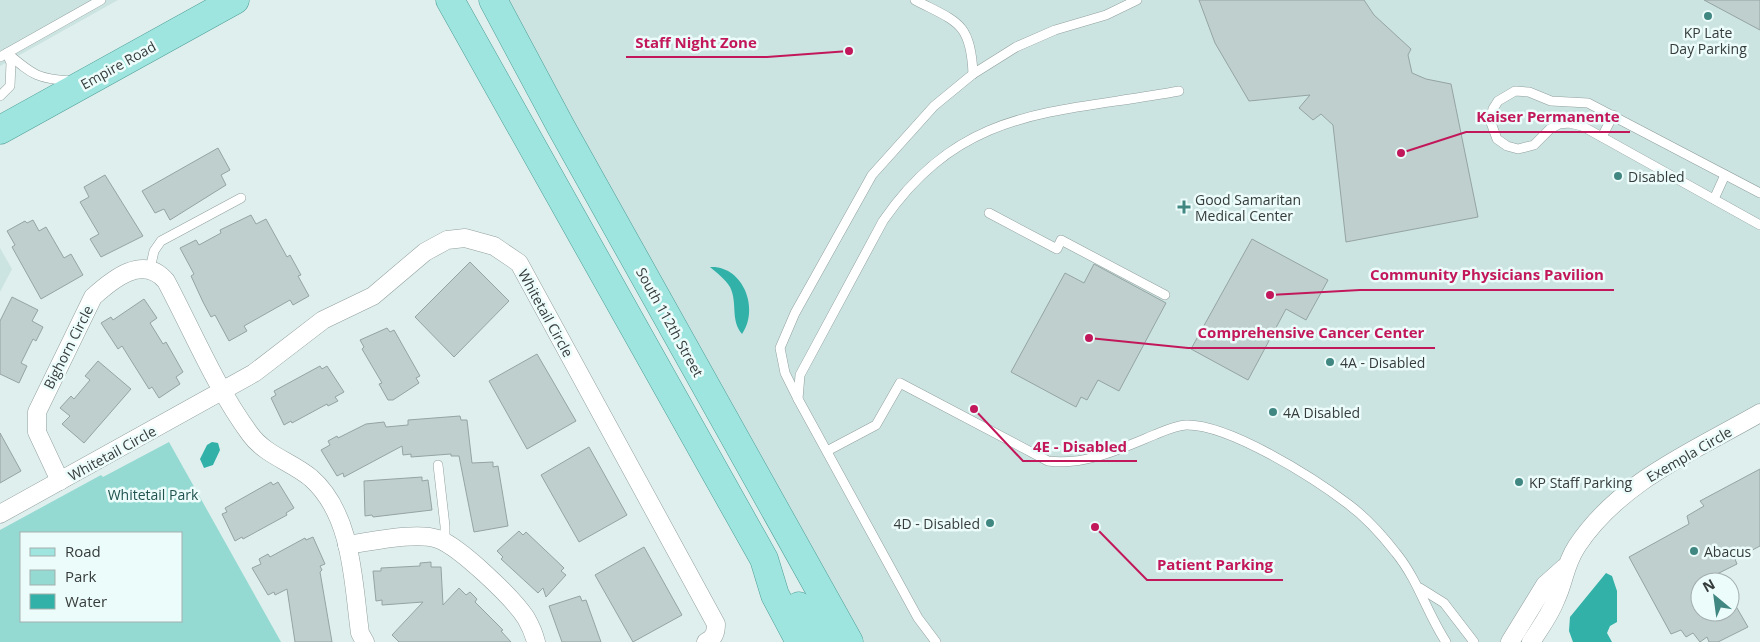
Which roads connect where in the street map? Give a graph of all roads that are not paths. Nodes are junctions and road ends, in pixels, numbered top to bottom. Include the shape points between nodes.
1 (102, 0) edge
2 (235, 0) edge
3 (450, 0) edge
4 (493, 0) edge
5 (915, 0) edge
6 (1137, 0) edge
7 (3, 55) edge
8 (973, 74) junction
9 (87, 82) junction
10 (1179, 91) dead end
11 (0, 96) edge
12 (1613, 114) junction
13 (0, 130) edge
14 (1602, 138) junction
15 (1725, 175) junction
16 (1760, 193) edge
17 (241, 198) dead end
18 (1714, 199) junction
19 (989, 214) dead end
20 (1760, 225) edge
21 (150, 269) junction
22 (1165, 295) dead end
23 (224, 391) junction
24 (798, 399) junction
25 (1760, 413) edge
26 (827, 451) junction
27 (438, 465) dead end
28 (60, 481) junction
29 (0, 514) edge
30 (445, 543) junction
31 (347, 545) junction
32 (764, 559) junction
33 (1564, 568) junction
34 (1420, 588) junction
35 (365, 642) edge
36 (536, 642) edge
37 (706, 642) edge
38 (800, 642) edge
39 (821, 642) edge
40 (849, 642) edge
41 (936, 642) edge
42 (1446, 642) edge
43 (1474, 642) edge
44 (1510, 642) edge
45 (1531, 642) edge

1 - 7 lane
2 - 9 main road, Empire Road
3 - 32 main road
4 - 40 main road, South 112th Street via 565,136
5 - 8 lane via 965,30 970,41
6 - 8 lane via 1106,15 1055,30 1016,47
7 - 9 lane via 33,75 52,80
7 - 11 lane via 11,63 10,86
8 - 24 lane via 934,106 872,175 795,313 780,348 785,373
9 - 13 main road, Empire Road
10 - 24 lane via 1031,115 992,127 926,169 898,198 883,221 800,375
12 - 14 lane
12 - 14 lane via 1588,103 1551,101 1520,91 1503,96 1491,115 1494,133 1502,144 1512,148 1524,149 1534,145 1550,130 1569,123 1582,126
12 - 15 lane
14 - 18 lane
15 - 16 lane
15 - 18 lane
17 - 21 lane via 161,241 154,251
18 - 20 lane
19 - 22 lane via 1057,248 1061,240
21 - 23 street via 166,281
21 - 28 street, Bighorn Circle via 136,269 123,275 93,297 39,405 37,432
23 - 28 street, Whitetail Circle
23 - 31 street via 251,436 311,478 327,496
23 - 37 street, Whitetail Circle via 254,373 323,320 373,296 425,252 447,240 465,238 494,246 518,263 684,563 716,624 716,632
24 - 26 lane
25 - 33 street, Exempla Circle via 1634,485 1594,523
26 - 34 lane via 876,425 900,383 1030,453 1064,463 1103,454 1171,428 1186,425 1210,428 1264,452 1349,504 1372,524
26 - 41 lane via 918,618
27 - 30 lane
28 - 29 street, Whitetail Circle
30 - 31 street via 437,539 406,537
30 - 36 street via 461,553 515,603 526,617
31 - 35 street via 360,633
32 - 38 main road via 775,595
32 - 39 main road via 785,585
33 - 44 street, Exempla Circle via 1545,585
33 - 45 street, Exempla Circle via 1557,598
34 - 42 lane via 1433,622
34 - 43 lane via 1444,603

